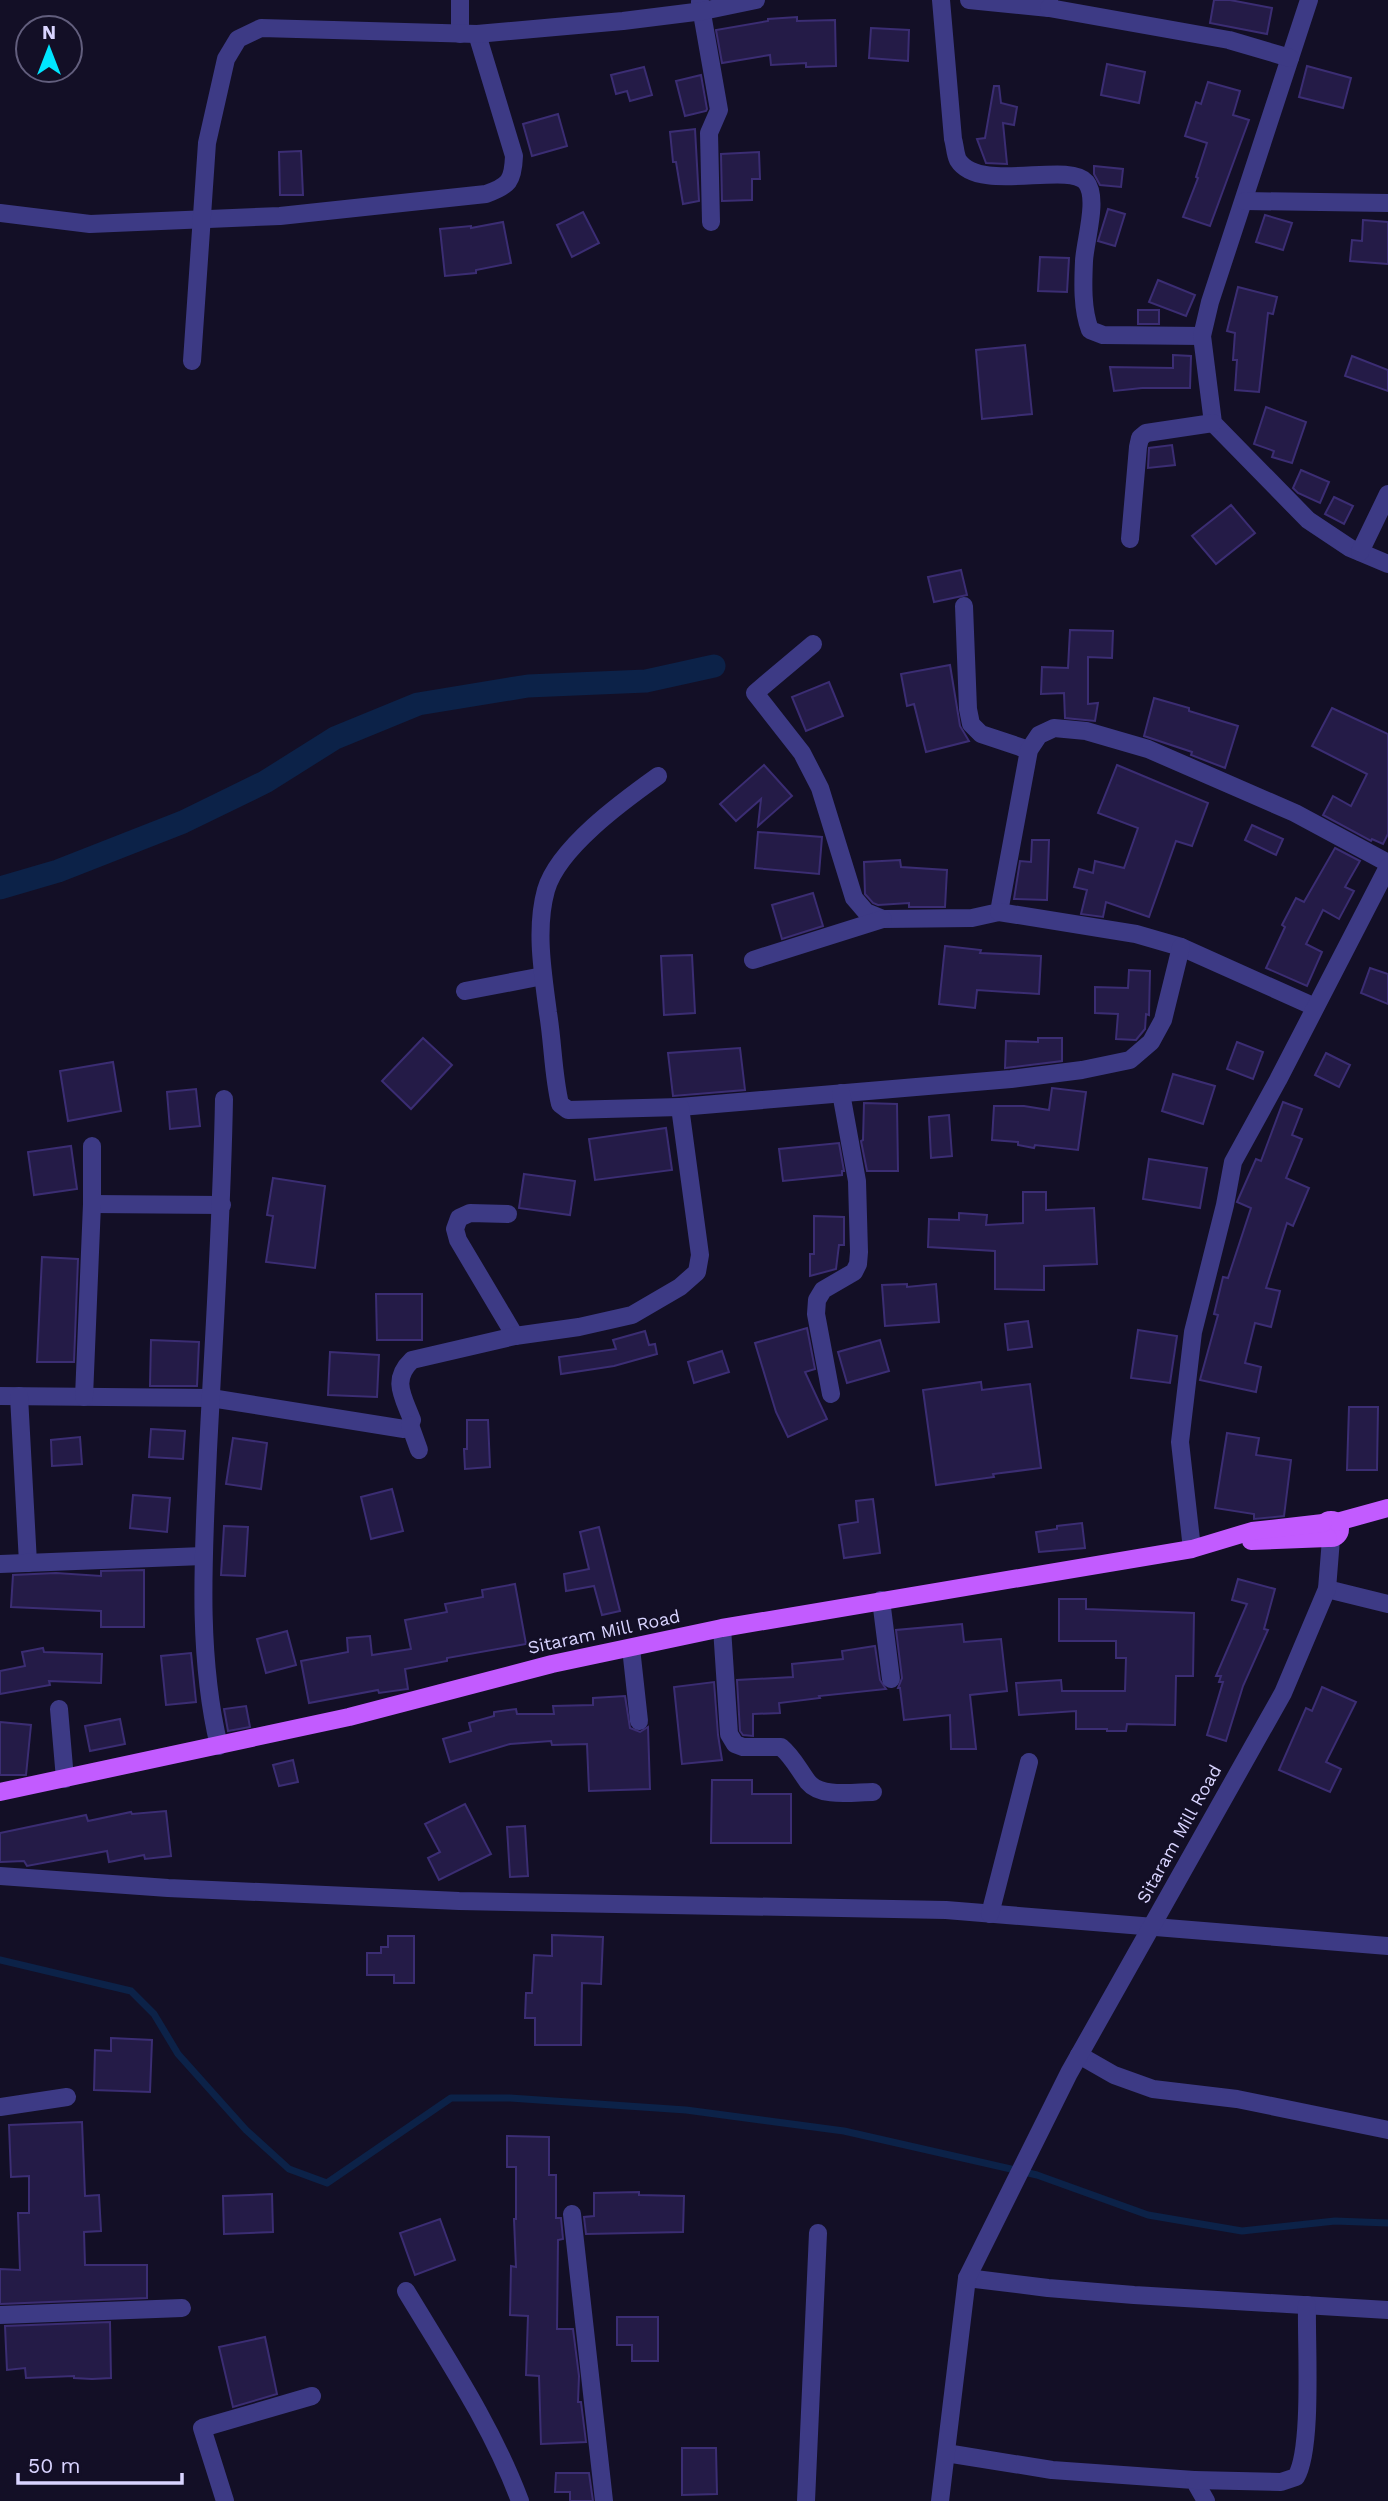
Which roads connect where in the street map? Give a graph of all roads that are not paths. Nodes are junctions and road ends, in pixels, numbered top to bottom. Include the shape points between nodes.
1 (460, 0) edge
2 (756, 0) edge
3 (941, 0) edge
4 (969, 0) edge
5 (1309, 0) edge
6 (1049, 4) edge
7 (701, 6) edge
8 (468, 34) junction
9 (1290, 58) junction
10 (1245, 201) junction
11 (1388, 202) edge
12 (0, 213) edge
13 (202, 220) junction
14 (711, 222) dead end
15 (1202, 336) junction
16 (192, 361) dead end
17 (1213, 423) junction
18 (1388, 494) edge
19 (1130, 539) dead end
20 (1360, 552) junction
21 (1388, 564) edge
22 (964, 606) dead end
23 (813, 643) dead end
24 (1029, 750) junction
25 (658, 776) dead end
26 (1388, 865) edge
27 (999, 912) junction
28 (883, 919) junction
29 (1181, 947) junction
30 (753, 960) dead end
31 (543, 976) junction
32 (465, 990) dead end
33 (1315, 1007) junction
34 (841, 1093) junction
35 (224, 1100) dead end
36 (680, 1107) junction
37 (92, 1146) dead end
38 (92, 1204) junction
39 (222, 1205) junction
40 (508, 1214) dead end
41 (515, 1336) junction
42 (831, 1394) dead end
43 (0, 1396) edge
44 (19, 1396) junction
45 (84, 1398) junction
46 (211, 1398) junction
47 (410, 1425) junction
48 (419, 1450) dead end
49 (1388, 1508) edge
50 (1330, 1531) junction
51 (1192, 1549) junction
52 (203, 1556) junction
53 (28, 1563) junction
54 (0, 1564) edge
55 (1327, 1590) junction
56 (881, 1600) junction
57 (1388, 1604) edge
58 (722, 1628) junction
59 (631, 1648) junction
60 (891, 1679) dead end
61 (59, 1709) dead end
62 (639, 1721) dead end
63 (219, 1746) junction
64 (1029, 1762) dead end
65 (65, 1779) junction
66 (0, 1792) edge
67 (873, 1792) dead end
68 (0, 1876) edge
69 (990, 1914) junction
70 (1151, 1927) junction
71 (1388, 1947) edge
72 (1079, 2055) junction
73 (67, 2097) dead end
74 (0, 2107) edge
75 (1388, 2130) edge
76 (572, 2214) dead end
77 (818, 2233) dead end
78 (967, 2278) junction
79 (406, 2291) dead end
80 (1307, 2305) junction
81 (182, 2308) dead end
82 (1388, 2310) edge
83 (0, 2315) edge
84 (312, 2396) dead end
85 (946, 2453) junction
86 (1194, 2480) junction
87 (225, 2501) edge
88 (520, 2501) edge
89 (604, 2501) edge
90 (806, 2501) edge
91 (940, 2501) edge
92 (1206, 2501) edge

1 - 8 street
2 - 7 street
3 - 15 street via 958,160 972,171 1012,178 1076,175 1087,183 1092,200 1084,261 1085,317 1090,330 1103,335
4 - 6 street
5 - 9 street
6 - 9 street via 1229,40
7 - 8 street
7 - 14 street via 719,110 709,133
8 - 13 street via 261,28 238,39 226,60 207,143
8 - 13 street via 514,156 513,173 504,187 486,194
9 - 10 street
10 - 11 street
10 - 15 street
12 - 13 street via 90,224
13 - 16 street
15 - 17 street
17 - 19 street via 1146,433 1140,438
17 - 20 street via 1308,520
18 - 20 street
20 - 21 street
22 - 24 street via 971,724 981,734
23 - 28 street via 755,693 802,753 820,788 854,898 866,912
24 - 26 street via 1039,735 1054,728 1086,731 1148,749 1295,813
24 - 27 street
25 - 31 street via 623,800 567,853 546,887 540,919
26 - 33 street
27 - 28 street via 972,918
27 - 29 street via 1136,934
28 - 30 street
29 - 33 street
29 - 34 street via 1163,1020 1151,1042 1130,1060 1011,1079
31 - 32 street
31 - 36 street via 560,1104 568,1110
33 - 51 street via 1233,1161 1193,1332 1180,1442
34 - 36 street
34 - 42 street via 857,1181 859,1252 854,1272 823,1290 817,1300
35 - 39 street
36 - 41 street via 700,1255 697,1272 632,1315
37 - 38 street
38 - 39 street
38 - 45 street
39 - 46 street
40 - 41 street via 470,1213 459,1218 455,1229
41 - 47 street via 412,1360 402,1370 399,1382
43 - 44 street
44 - 45 street
44 - 53 street
45 - 46 street
46 - 47 street via 404,1429
46 - 52 street
47 - 48 street
49 - 50 main road, Sitaram Mill Road
50 - 51 main road, Sitaram Mill Road via 1252,1531
50 - 55 street, Sitaram Mill Road
51 - 56 main road, Sitaram Mill Road
52 - 53 street
52 - 63 street via 206,1662
53 - 54 street
55 - 57 street
55 - 70 street, Sitaram Mill Road via 1283,1693
56 - 58 main road, Sitaram Mill Road
56 - 60 street
58 - 59 main road, Sitaram Mill Road
58 - 67 street via 729,1734 735,1744 781,1747 810,1785 824,1791
59 - 62 street
59 - 63 main road, Sitaram Mill Road
61 - 65 street
63 - 65 main road, Sitaram Mill Road
64 - 69 street
65 - 66 main road, Sitaram Mill Road
68 - 69 street via 431,1899
69 - 70 street
70 - 71 street
70 - 72 street, Sitaram Mill Road
72 - 75 street via 1114,2075 1153,2089 1237,2099
72 - 78 street, Sitaram Mill Road
73 - 74 street
76 - 89 street
77 - 90 street
78 - 80 street via 1048,2288
78 - 85 street, Sitaram Mill Road
79 - 88 street via 477,2408
80 - 82 street
80 - 86 street via 1306,2439 1296,2477 1281,2482
81 - 83 street
84 - 87 street via 202,2428
85 - 86 street via 1052,2470
85 - 91 street, Sitaram Mill Road
86 - 92 street

